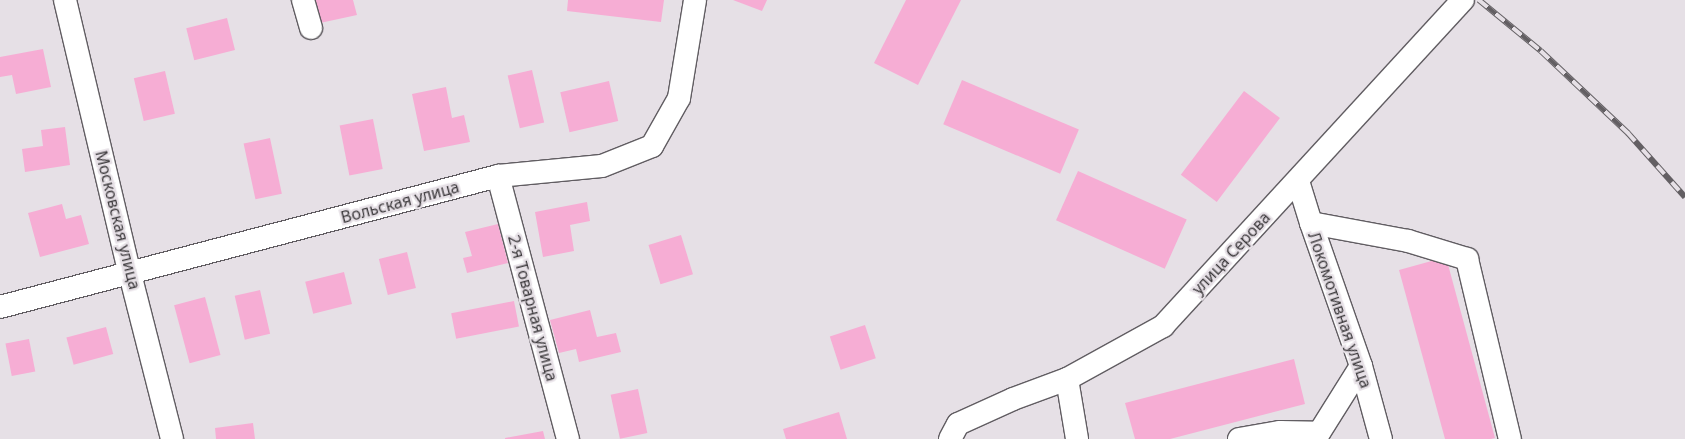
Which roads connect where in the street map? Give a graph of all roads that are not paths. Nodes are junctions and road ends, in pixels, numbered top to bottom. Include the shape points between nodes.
1 (65, 0) edge
2 (304, 0) edge
3 (696, 0) edge
4 (1463, 0) edge
5 (311, 28) dead end
6 (498, 176) junction
7 (1298, 181) junction
8 (1311, 223) junction
9 (130, 274) junction
10 (0, 307) edge
11 (1361, 366) junction
12 (1067, 378) junction
13 (957, 434) edge
14 (1322, 436) edge
15 (1247, 438) edge
16 (172, 439) edge
17 (568, 439) edge
18 (1078, 439) edge
19 (1381, 439) edge
20 (1510, 439) edge

1 - 9 street, Московская улица
2 - 5 street
3 - 6 street, Вольская улица via 679,98 652,146 602,166
4 - 7 street, улица Серова
6 - 9 street, Вольская улица
6 - 17 street, 2-я Товарная улица
7 - 8 street, Локомотивная улица
7 - 12 street, улица Серова via 1163,326
8 - 11 street, Локомотивная улица
8 - 20 street via 1408,241 1467,259
9 - 10 street, Вольская улица
9 - 16 street, Московская улица
11 - 14 street
11 - 19 street, Локомотивная улица
12 - 13 street, улица Серова
12 - 18 street
14 - 15 street via 1280,432

